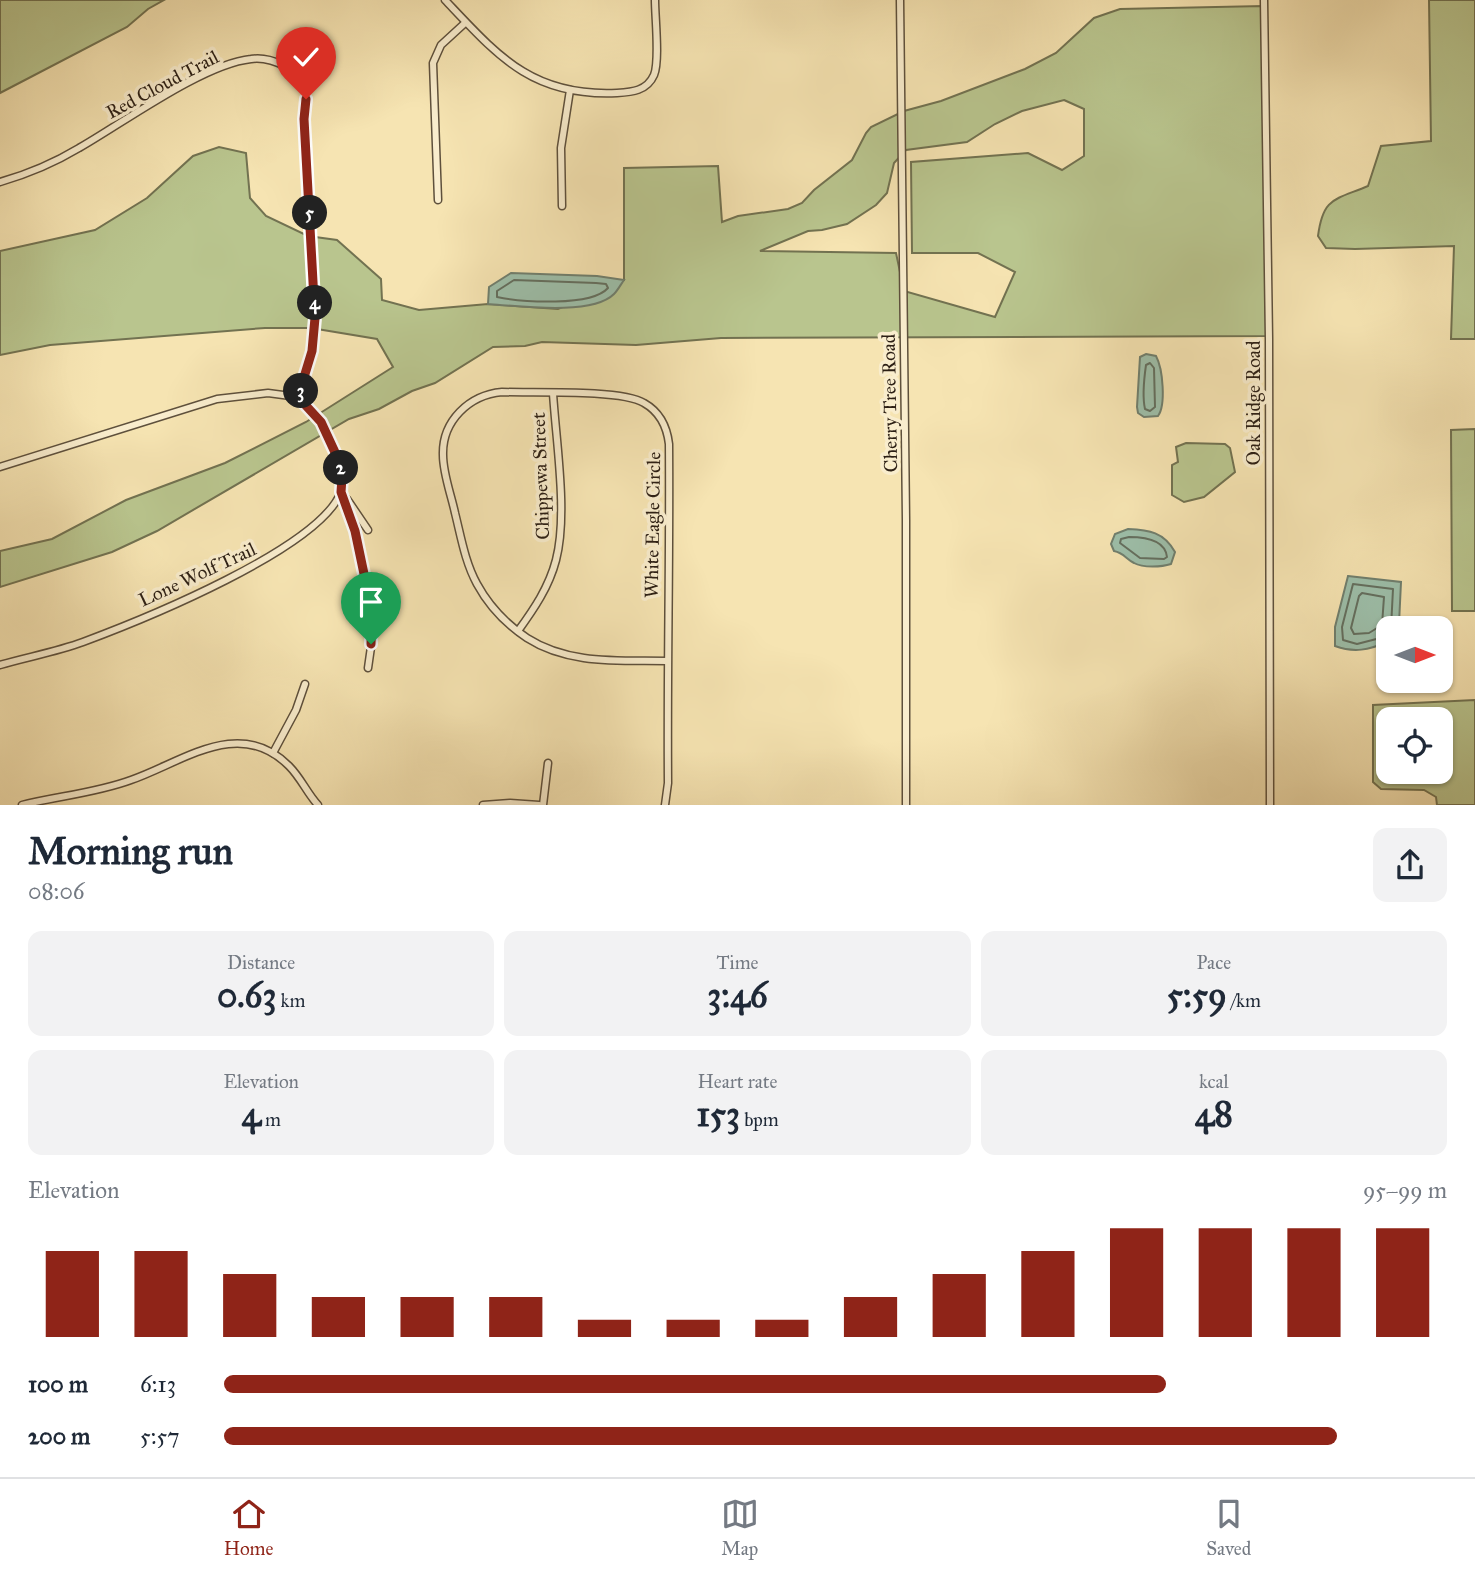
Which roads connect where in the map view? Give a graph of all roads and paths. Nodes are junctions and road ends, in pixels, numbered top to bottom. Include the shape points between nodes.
1 (444, 0) edge
2 (655, 0) edge
3 (900, 0) edge
4 (1264, 0) edge
5 (465, 23) junction
6 (570, 90) junction
7 (0, 182) edge
8 (438, 200) dead end
9 (562, 206) dead end
10 (553, 393) junction
11 (298, 397) junction
12 (0, 467) edge
13 (341, 492) junction
14 (368, 530) dead end
15 (518, 631) junction
16 (667, 661) junction
17 (0, 665) edge
18 (368, 668) dead end
19 (305, 684) dead end
20 (272, 753) junction
21 (548, 763) dead end
22 (25, 805) edge
23 (318, 805) edge
24 (483, 805) edge
25 (541, 805) edge
26 (665, 805) edge
27 (906, 805) edge
28 (1270, 805) edge

1 - 5 street
2 - 6 street via 656,67 647,85 633,92
3 - 27 street, Cherry Tree Road
4 - 28 street, Oak Ridge Road
5 - 6 street via 511,65
5 - 8 street via 441,45 433,63
6 - 9 street via 561,148
7 - 11 street, Red Cloud Trail via 54,162 225,66 260,58 292,71 306,92 315,305 312,351
10 - 15 street, Chippewa Street via 559,546 545,590
10 - 15 street, White Eagle Circle via 483,396 458,414 443,445 444,467 470,570 492,607
10 - 16 street, White Eagle Circle via 634,398 652,408 666,427 670,457
11 - 12 street via 268,393 217,399
11 - 13 street via 313,411 330,441 341,471
13 - 14 street
13 - 17 street, Lone Wolf Trail via 323,520 260,563 82,642
13 - 18 street via 355,531 372,612
15 - 16 street, White Eagle Circle via 552,650 582,658
16 - 26 street, White Eagle Circle
19 - 20 street
20 - 22 street via 253,746 218,745 118,785
20 - 23 street via 292,769
21 - 25 street
24 - 25 street

